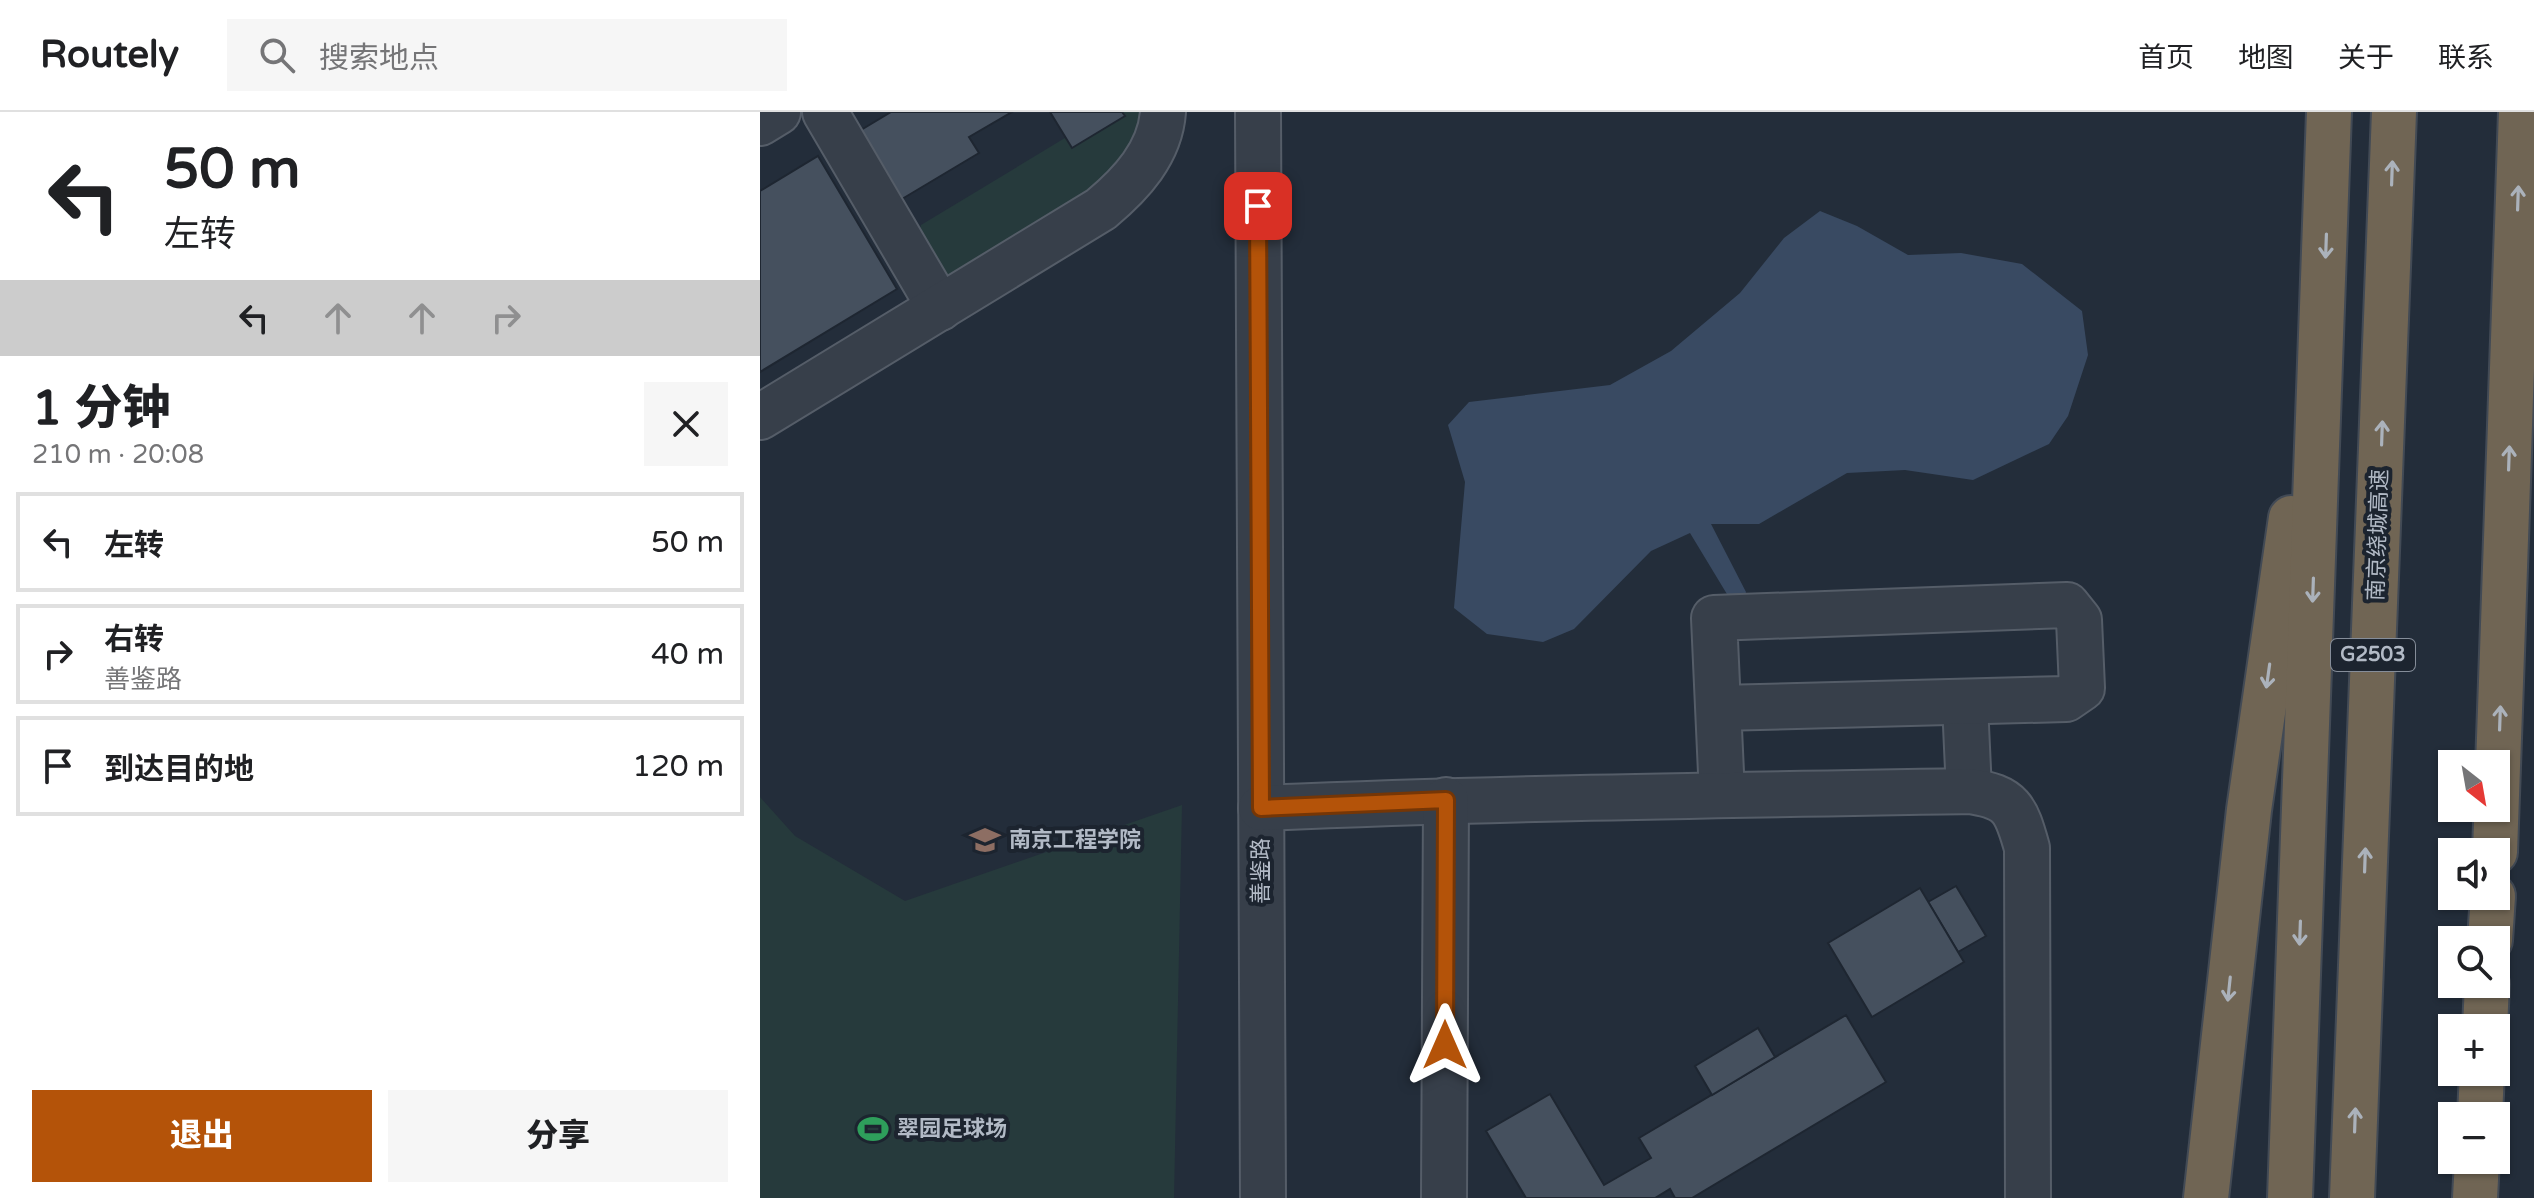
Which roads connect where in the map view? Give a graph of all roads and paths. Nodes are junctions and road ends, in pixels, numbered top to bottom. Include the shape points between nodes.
1 (778, 112) edge
2 (825, 112) edge
3 (1163, 112) edge
4 (1258, 112) edge
5 (2329, 112) edge
6 (2394, 112) edge
7 (2521, 112) edge
8 (760, 123) edge
9 (2324, 294) junction
10 (940, 308) junction
11 (760, 417) edge
12 (1965, 704) junction
13 (1719, 708) junction
14 (1969, 791) junction
15 (1722, 795) junction
16 (1446, 800) junction
17 (1261, 808) junction
18 (2495, 838) edge
19 (2476, 1174) edge
20 (1263, 1198) edge
21 (1444, 1198) edge
22 (2028, 1198) edge
23 (2206, 1198) edge
24 (2290, 1198) edge
25 (2352, 1198) edge
26 (2475, 1198) edge

1 - 8 street
2 - 10 street
3 - 10 street via 1149,157 1118,195
4 - 17 street, 善鉴路
5 -> 9 highway, G2503
25 -> 6 highway, 南京绕城高速 / G2503
18 -> 7 highway
9 -> 23 highway via 2249,810
9 -> 24 highway, G2503
10 - 11 street
12 - 13 street
12 - 13 street via 2066,699 2082,688 2079,620 2067,605 1714,618
12 - 14 street
13 - 15 street
14 - 15 street
14 - 22 street via 1997,795 2017,814 2027,848
15 - 16 street
16 - 17 street
16 - 21 street
17 - 20 street, 善鉴路
19 - 26 highway

